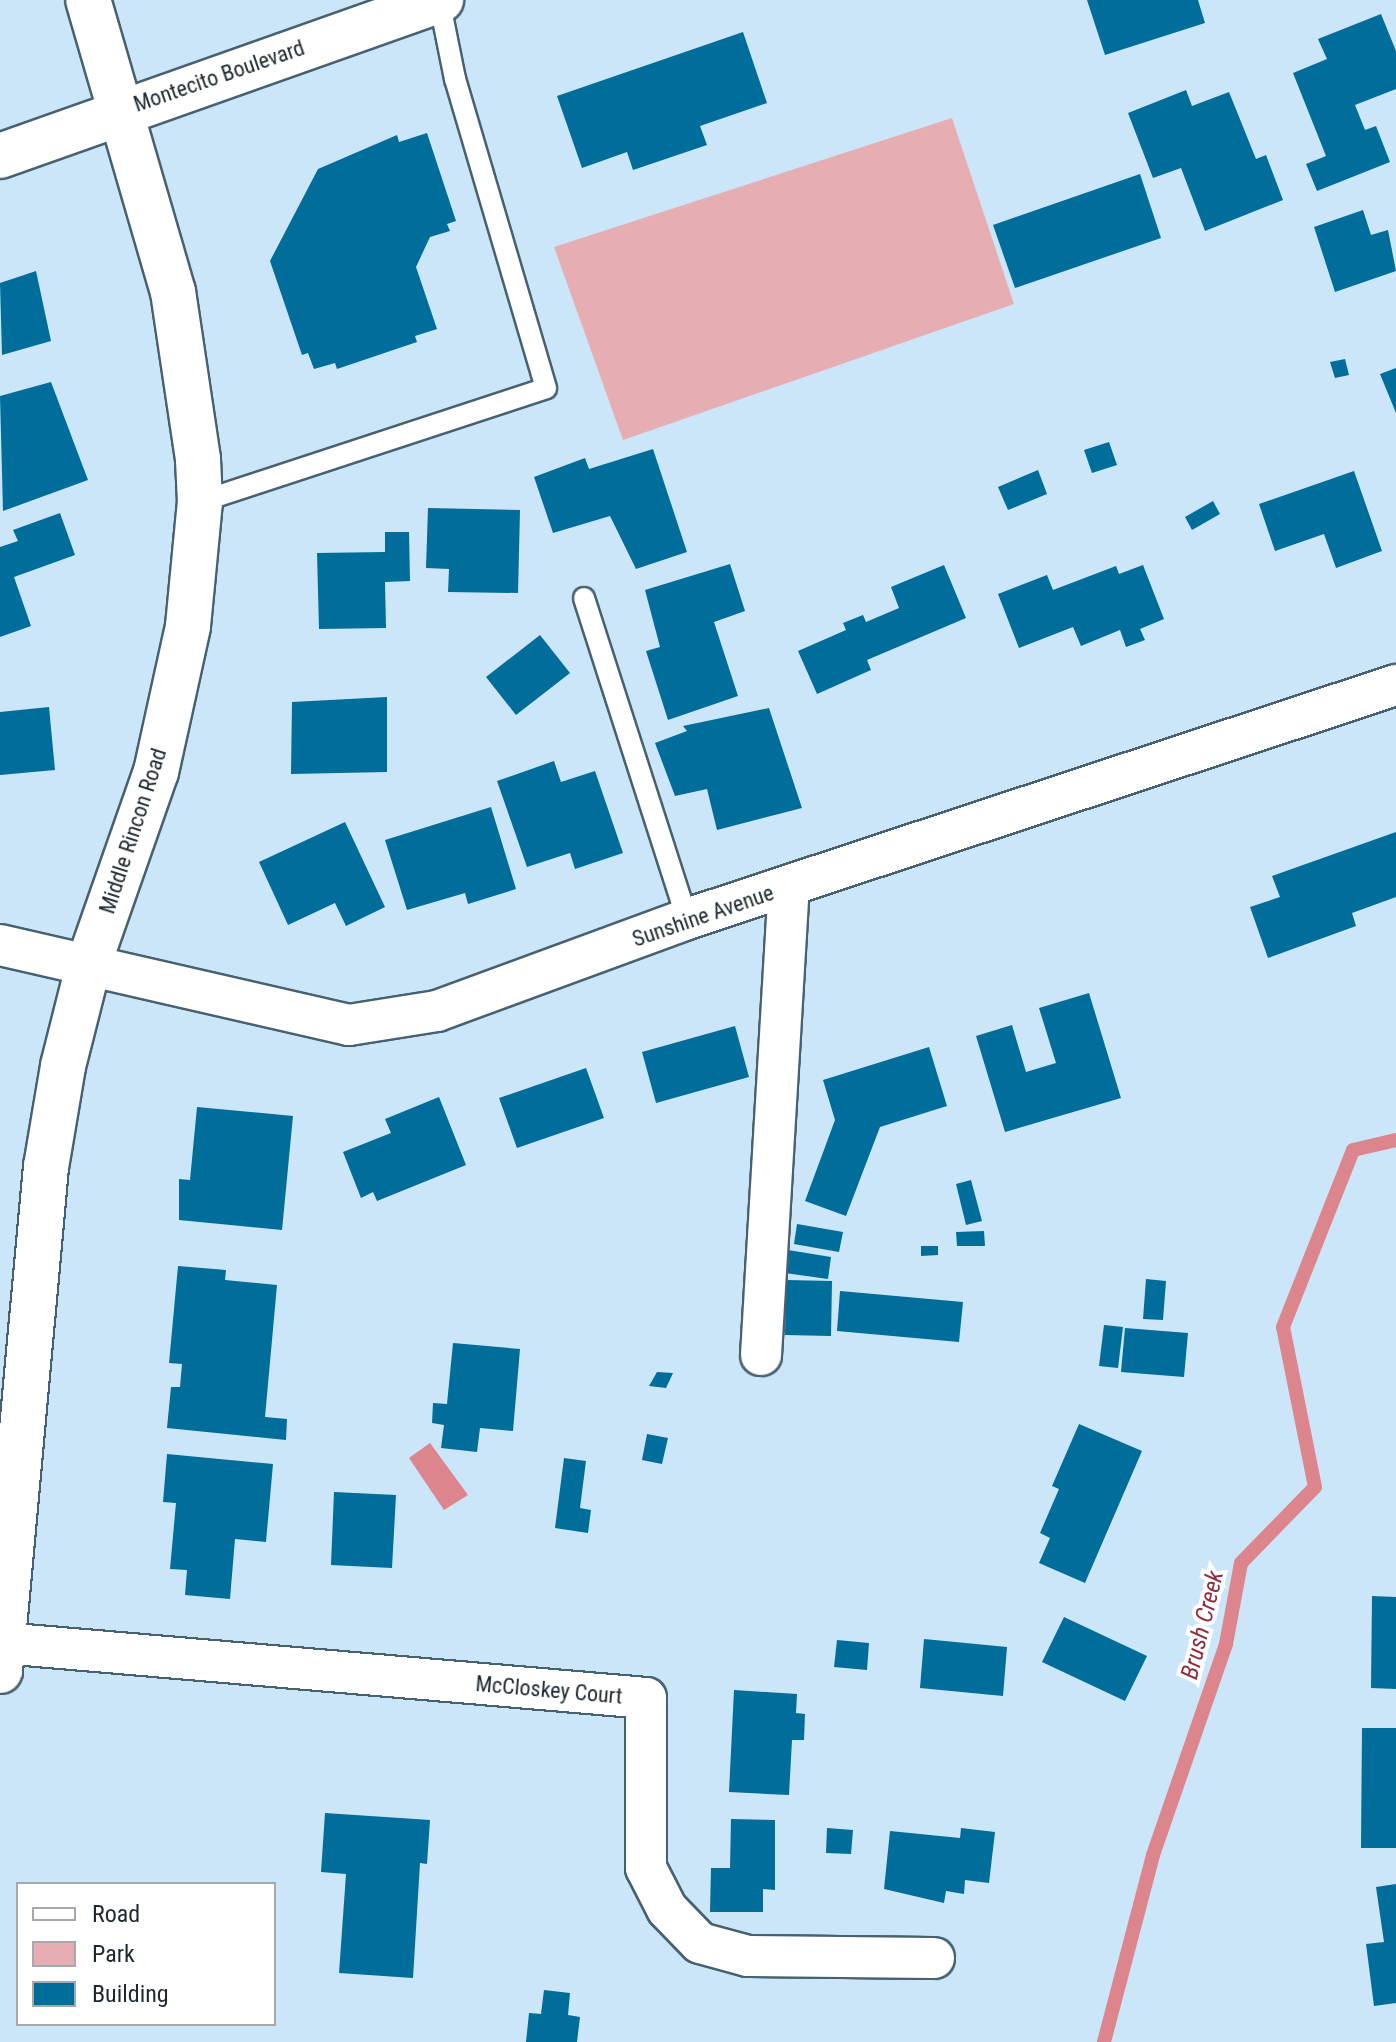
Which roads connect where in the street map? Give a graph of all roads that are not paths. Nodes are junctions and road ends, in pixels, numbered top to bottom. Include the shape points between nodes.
1 (88, 0) edge
2 (440, 0) edge
3 (123, 109) junction
4 (0, 156) edge
5 (200, 502) junction
6 (584, 598) dead end
7 (1396, 685) edge
8 (789, 887) junction
9 (687, 919) junction
10 (0, 945) edge
11 (89, 963) junction
12 (761, 1355) dead end
13 (1, 1657) edge
14 (934, 1958) dead end

1 - 3 street, Middle Rincon Road
2 - 3 street, Montecito Boulevard
2 - 5 lane via 455,79 546,388
3 - 4 street, Montecito Boulevard
3 - 5 street, Middle Rincon Road via 173,292
5 - 11 street, Middle Rincon Road via 188,626 156,772
6 - 9 lane
7 - 8 street, Sunshine Avenue
8 - 9 street, Sunshine Avenue
8 - 12 street
9 - 11 street, Sunshine Avenue via 437,1011 349,1025 285,1014
10 - 11 street, Sunshine Avenue
11 - 13 street, Middle Rincon Road via 46,1167
13 - 14 street, McCloskey Court via 646,1698 646,1868 667,1909 700,1943 748,1956

